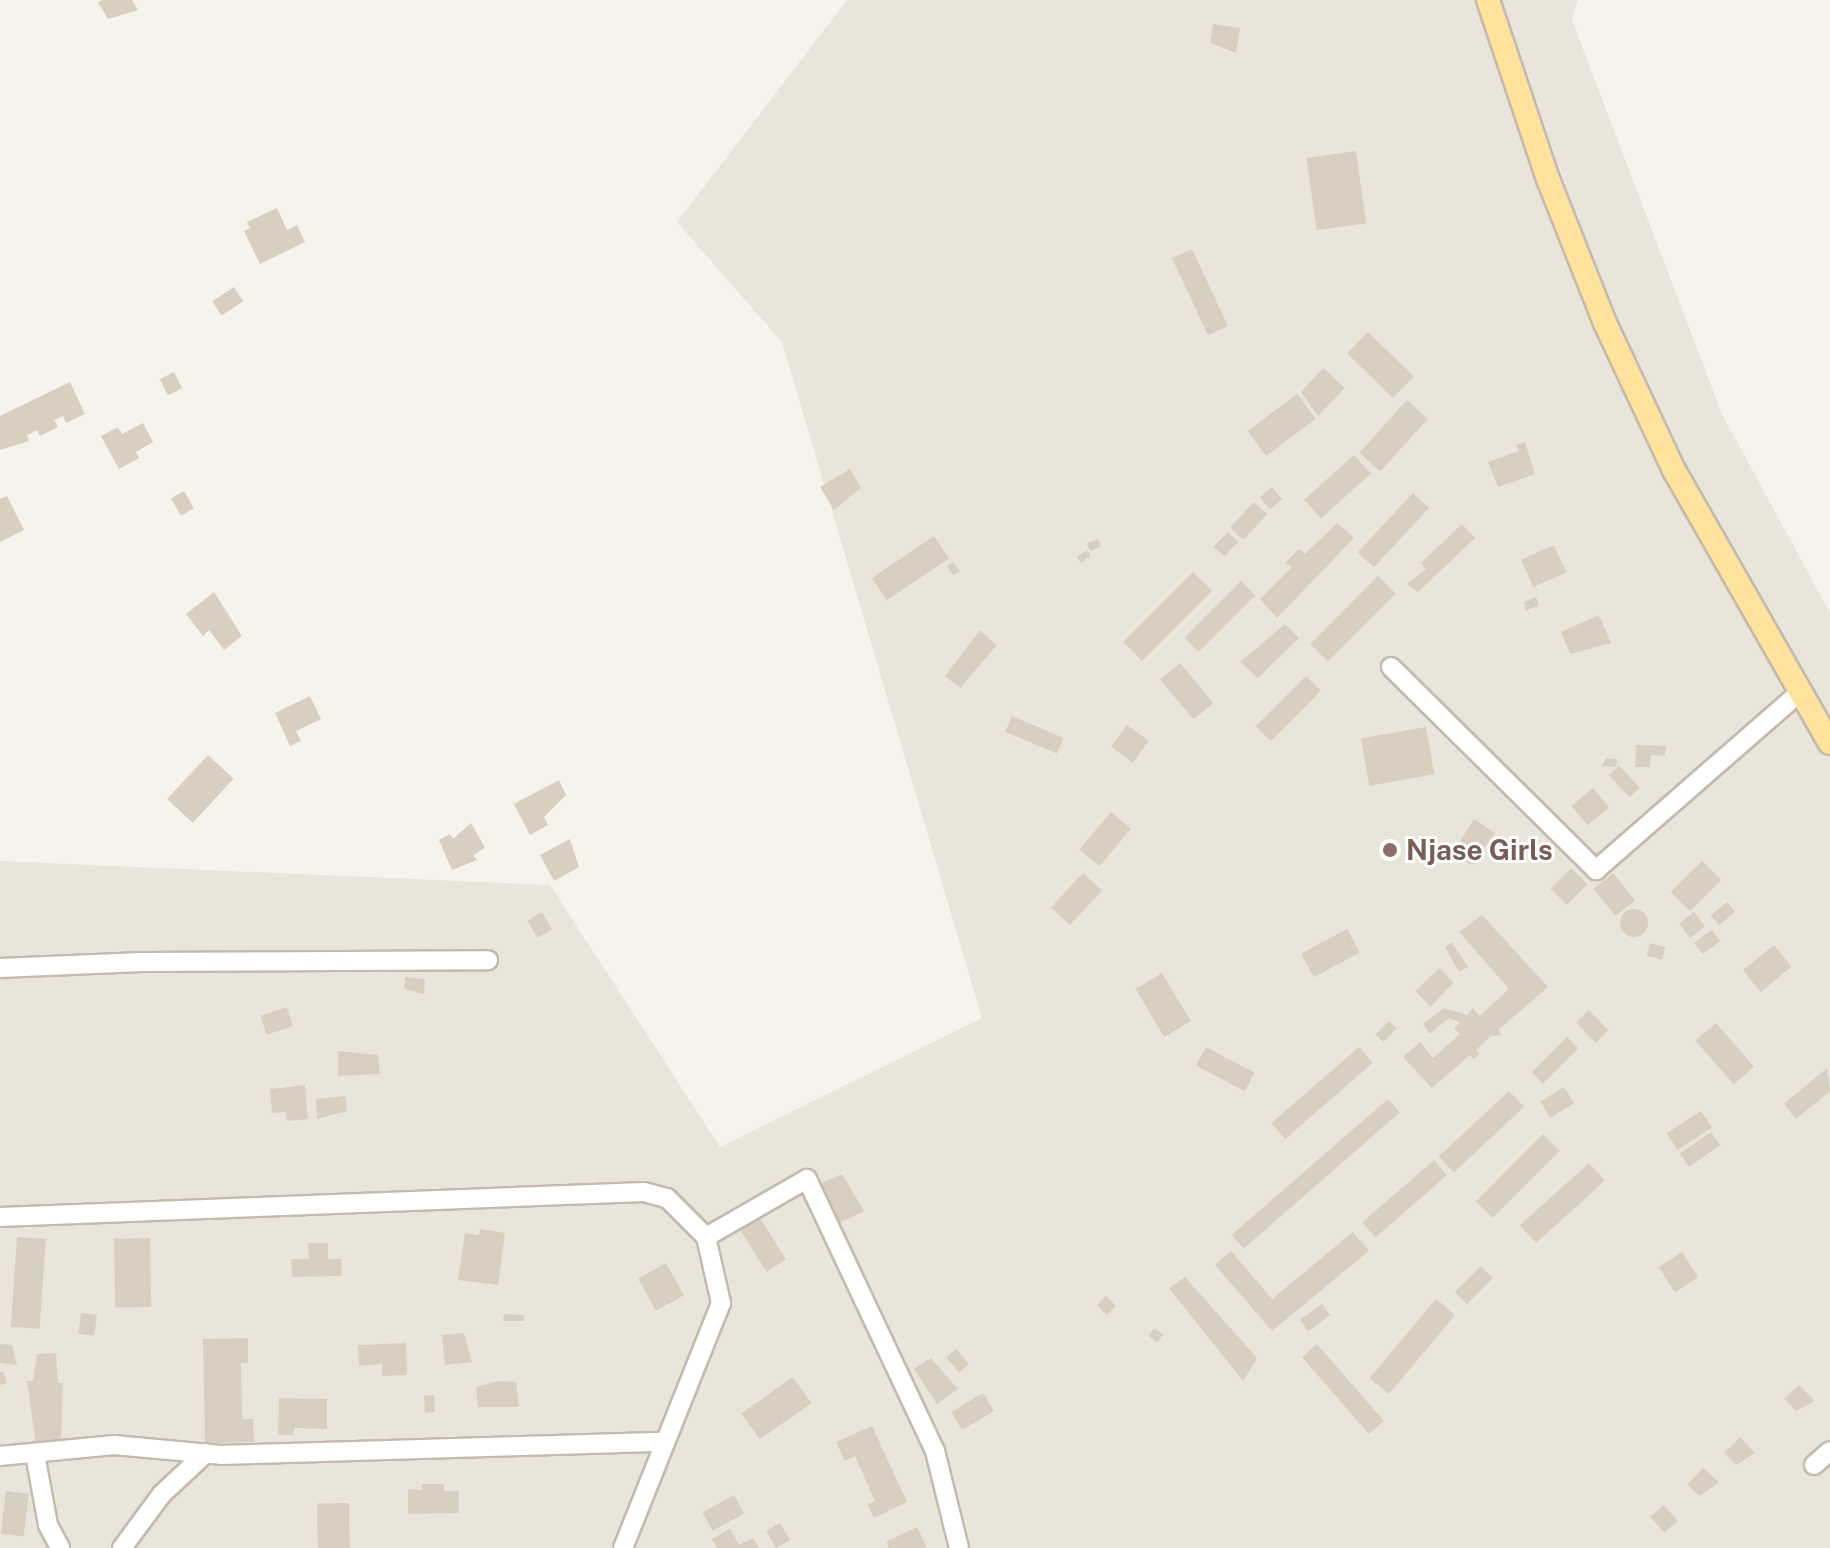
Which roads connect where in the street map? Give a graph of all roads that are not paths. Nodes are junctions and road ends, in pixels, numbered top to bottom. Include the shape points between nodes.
1 (1488, 0) edge
2 (1391, 667) dead end
3 (1799, 693) junction
4 (1830, 743) edge
5 (488, 960) dead end
6 (0, 968) edge
7 (0, 1217) edge
8 (706, 1237) junction
9 (663, 1442) junction
10 (1830, 1451) edge
11 (206, 1453) junction
12 (35, 1454) junction
13 (0, 1456) edge
14 (1814, 1465) dead end
15 (60, 1548) edge
16 (122, 1548) edge
17 (623, 1548) edge
18 (959, 1548) edge

1 - 3 main road via 1548,179 1605,323 1674,470
2 - 3 street via 1596,870
3 - 4 main road
5 - 6 street via 97,962
7 - 8 street via 644,1192 667,1198
8 - 9 street via 721,1303
8 - 18 street via 807,1179 935,1451
9 - 11 street
9 - 17 street
10 - 14 street
11 - 12 street via 114,1445
11 - 16 street via 162,1494
12 - 13 street
12 - 15 street via 48,1525

